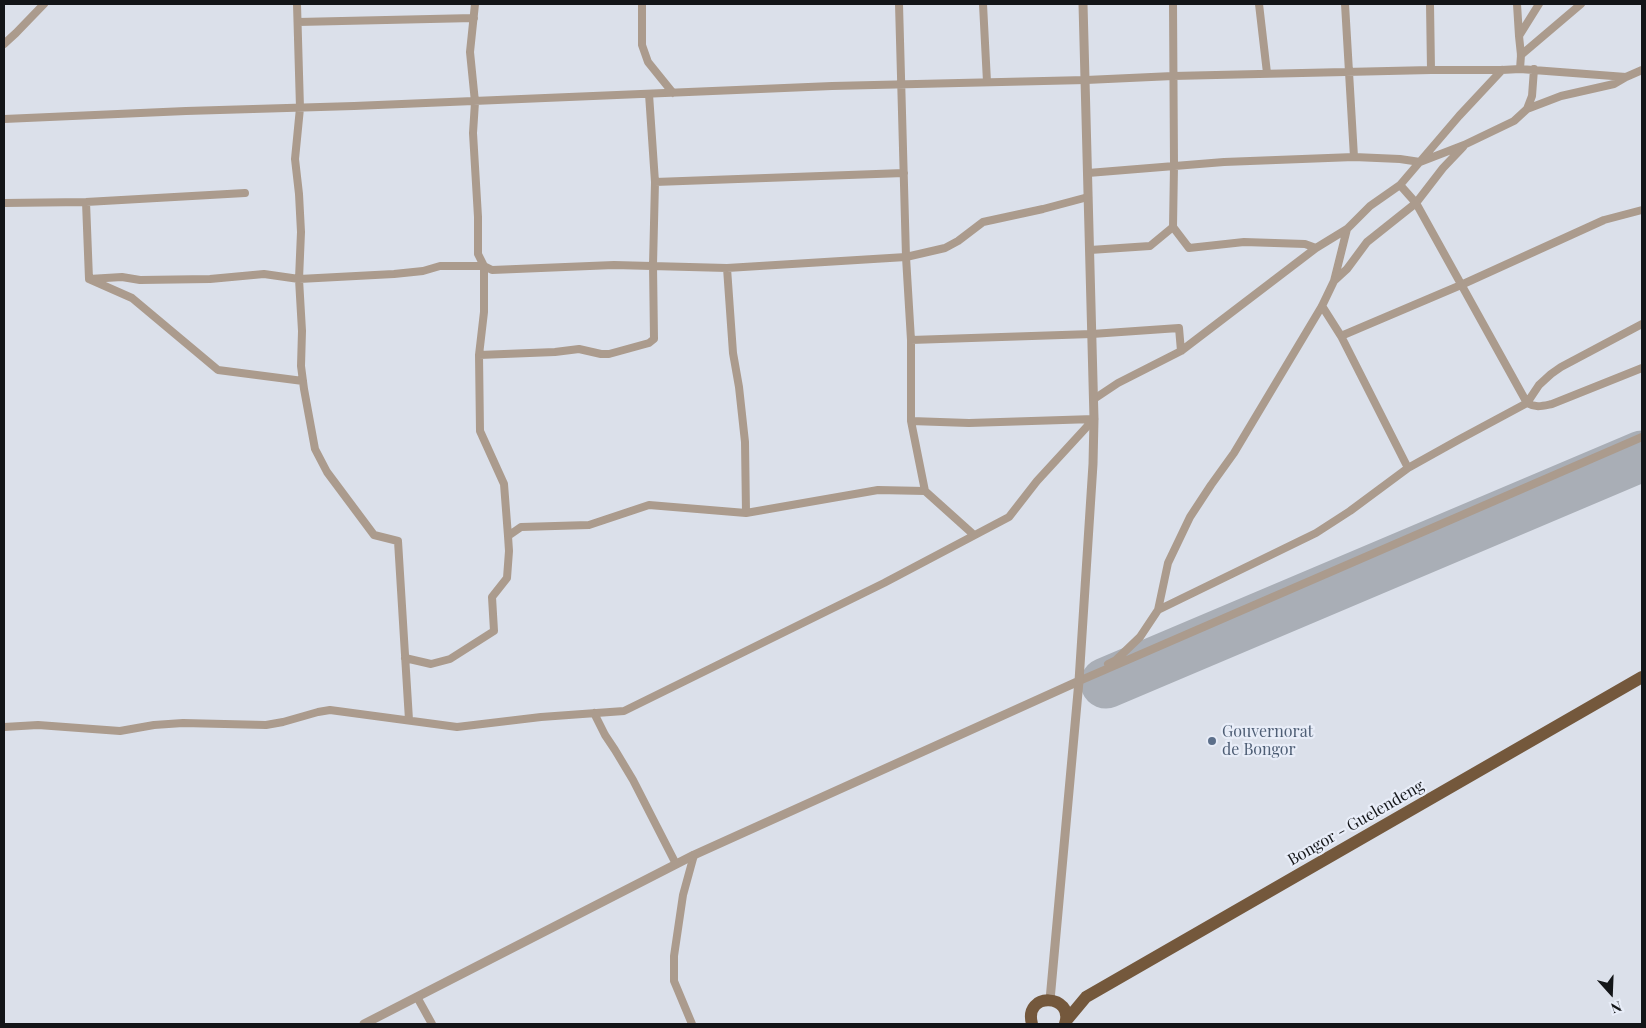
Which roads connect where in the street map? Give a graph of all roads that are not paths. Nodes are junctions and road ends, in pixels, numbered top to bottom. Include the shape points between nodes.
1 (44, 4) edge
2 (297, 4) edge
3 (475, 4) edge
4 (642, 4) edge
5 (899, 4) edge
6 (983, 4) edge
7 (1083, 4) edge
8 (1173, 4) edge
9 (1259, 4) edge
10 (1345, 4) edge
11 (1430, 4) edge
12 (1517, 4) edge
13 (1539, 4) edge
14 (1581, 4) edge
15 (474, 18) junction
16 (298, 22) junction
17 (1520, 36) junction
18 (4, 44) edge
19 (1521, 55) junction
20 (1520, 69) junction
21 (1534, 69) junction
22 (1431, 70) junction
23 (1502, 70) junction
24 (1642, 70) edge
25 (1349, 72) junction
26 (1267, 74) junction
27 (1172, 76) junction
28 (1626, 76) junction
29 (1086, 80) junction
30 (987, 82) junction
31 (900, 84) junction
32 (673, 93) junction
33 (649, 94) junction
34 (475, 102) junction
35 (300, 108) junction
36 (1528, 109) junction
37 (4, 119) edge
38 (1464, 145) junction
39 (1354, 157) junction
40 (1420, 162) junction
41 (1174, 166) junction
42 (904, 173) junction
43 (1088, 173) junction
44 (655, 182) junction
45 (1400, 184) junction
46 (245, 193) dead end
47 (1088, 197) junction
48 (86, 202) junction
49 (4, 203) edge
50 (1416, 203) junction
51 (1642, 210) edge
52 (1173, 226) junction
53 (1347, 229) junction
54 (1316, 248) junction
55 (1090, 250) junction
56 (906, 257) junction
57 (653, 265) junction
58 (484, 266) junction
59 (727, 268) junction
60 (89, 279) junction
61 (300, 279) junction
62 (1334, 281) junction
63 (1461, 285) junction
64 (1322, 306) junction
65 (1642, 324) edge
66 (1092, 334) junction
67 (1341, 336) junction
68 (911, 340) junction
69 (1181, 351) junction
70 (479, 355) junction
71 (1642, 368) edge
72 (303, 381) junction
73 (1094, 399) junction
74 (1527, 403) junction
75 (1094, 420) junction
76 (911, 421) junction
77 (1642, 437) edge
78 (1408, 468) junction
79 (925, 491) junction
80 (746, 513) junction
81 (508, 536) junction
82 (974, 536) junction
83 (1158, 610) junction
84 (405, 658) junction
85 (1642, 677) edge
86 (1079, 681) junction
87 (594, 713) junction
88 (409, 720) junction
89 (4, 727) edge
90 (694, 855) junction
91 (676, 864) junction
92 (417, 997) junction
93 (1086, 997) junction
94 (1054, 1001) junction
95 (1028, 1021) edge
96 (1066, 1023) edge
97 (364, 1024) edge
98 (432, 1024) edge
99 (692, 1024) edge

1 - 18 street
2 - 16 street
3 - 15 street
4 - 32 street via 642,45 648,62
5 - 31 street
6 - 30 street
7 - 29 street
8 - 27 street
9 - 26 street
10 - 25 street
11 - 22 street
12 - 17 street
13 - 17 street
14 - 19 street
15 - 16 street
15 - 34 street via 470,52
16 - 35 street
17 - 19 street
19 - 20 street
20 - 21 street
20 - 23 street
21 - 28 street
21 - 36 street
22 - 23 street
22 - 25 street
23 - 40 street
24 - 28 street
25 - 26 street
25 - 39 street
26 - 27 street
27 - 29 street
27 - 41 street
28 - 36 street via 1614,84 1562,96
29 - 30 street
29 - 43 street
30 - 31 street
31 - 32 street
31 - 42 street
32 - 33 street
33 - 34 street
33 - 44 street
34 - 35 street
34 - 58 street via 473,133 478,254
35 - 37 street
35 - 61 street via 295,159 301,232
36 - 38 street via 1514,121
38 - 40 street
38 - 50 street
39 - 40 street
39 - 41 street
40 - 45 street
41 - 43 street
41 - 52 street
42 - 44 street
42 - 56 street
43 - 47 street
44 - 57 street
45 - 50 street
45 - 53 street via 1370,206
46 - 48 street
47 - 55 street
47 - 56 street via 983,222 945,248
48 - 49 street
48 - 60 street
50 - 62 street via 1367,242
50 - 63 street
51 - 63 street via 1604,220
52 - 54 street via 1189,248 1244,242 1305,244
52 - 55 street via 1150,246
53 - 54 street
53 - 62 street
54 - 69 street
55 - 66 street
56 - 59 street
56 - 68 street
57 - 58 street via 492,270
57 - 59 street
57 - 70 street via 654,339 648,344 608,354 579,349
58 - 61 street via 440,266 394,274
58 - 70 street via 484,312
59 - 80 street via 733,353 745,442
60 - 61 street via 210,280 264,274
60 - 72 street via 132,298 218,370
61 - 72 street
62 - 64 street
63 - 67 street
63 - 74 street
64 - 67 street
64 - 83 street via 1234,453 1190,517 1168,563
65 - 74 street via 1551,374
66 - 68 street
66 - 69 street via 1180,328
66 - 73 street
67 - 78 street
68 - 76 street
69 - 73 street
70 - 81 street via 480,431 504,484
71 - 74 street via 1552,404 1533,407
72 - 84 street via 315,449 327,472 374,535 398,542
73 - 75 street
74 - 78 street
75 - 76 street
75 - 82 street via 1037,481 1009,517
75 - 86 street
76 - 79 street
77 - 86 street
78 - 83 street via 1316,533
79 - 80 street via 878,490
79 - 82 street
80 - 81 street via 649,505 589,525 521,527
81 - 84 street via 507,578 492,597 494,631 450,659 431,664
82 - 87 street via 624,711
83 - 86 street via 1140,637 1116,660
84 - 88 street
85 - 93 highway, Bongor - Guelendeng
86 - 90 street
86 - 94 street
87 - 88 street via 457,727
87 - 91 street via 634,780
88 - 89 street via 330,710 266,725 183,723 120,731 38,725
90 - 91 street
90 - 99 street via 683,896 674,956 674,981
91 - 92 street
92 - 97 street
92 - 98 street
93 - 94 highway, Bongor - Guelendeng
93 - 96 highway, Bongor - Guelendeng
94 - 95 highway via 1037,1004
94 - 96 highway via 1064,1009

